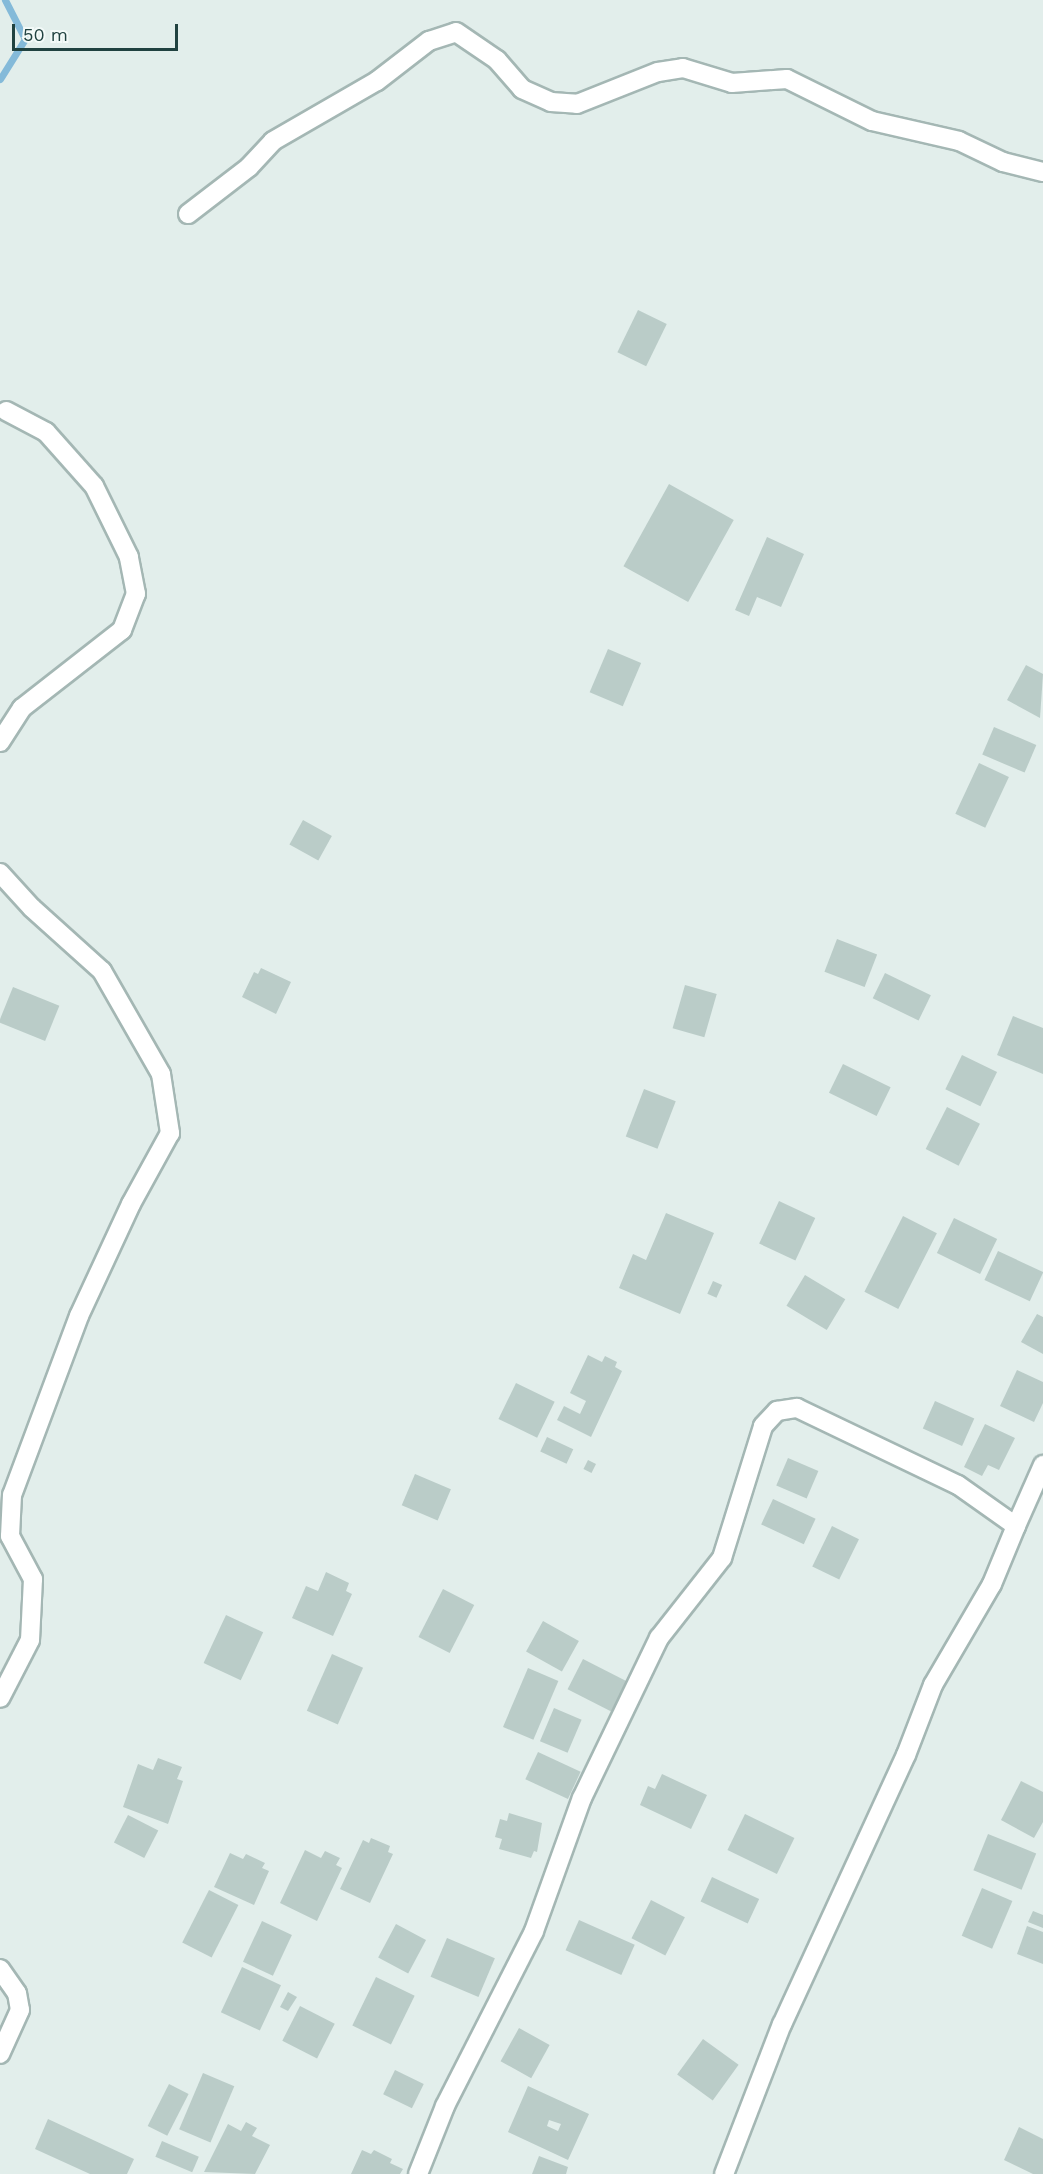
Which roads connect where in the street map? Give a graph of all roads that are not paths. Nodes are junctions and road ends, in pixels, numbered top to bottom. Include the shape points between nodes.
1 (1043, 172) edge
2 (188, 214) dead end
3 (6, 411) dead end
4 (0, 742) edge
5 (0, 873) edge
6 (1043, 1465) edge
7 (1016, 1526) junction
8 (0, 1698) edge
9 (0, 1969) edge
10 (0, 2054) edge
11 (418, 2174) edge
12 (724, 2174) edge

1 - 2 street via 1003,162 959,141 872,121 787,79 732,83 683,68 658,72 577,104 551,102 522,89 497,60 456,32 429,41 377,81 273,141 249,167
3 - 4 street via 46,432 94,486 129,557 136,594 122,630 22,708
5 - 8 street via 32,908 102,971 161,1074 170,1133 131,1204 79,1316 12,1495 10,1536 33,1578 30,1640
6 - 7 street
7 - 11 street via 958,1485 797,1408 777,1412 763,1426 722,1558 659,1638 582,1798 534,1931 445,2106
7 - 12 street via 992,1584 933,1684 906,1755 782,2024
9 - 10 street via 17,1993 20,2010

